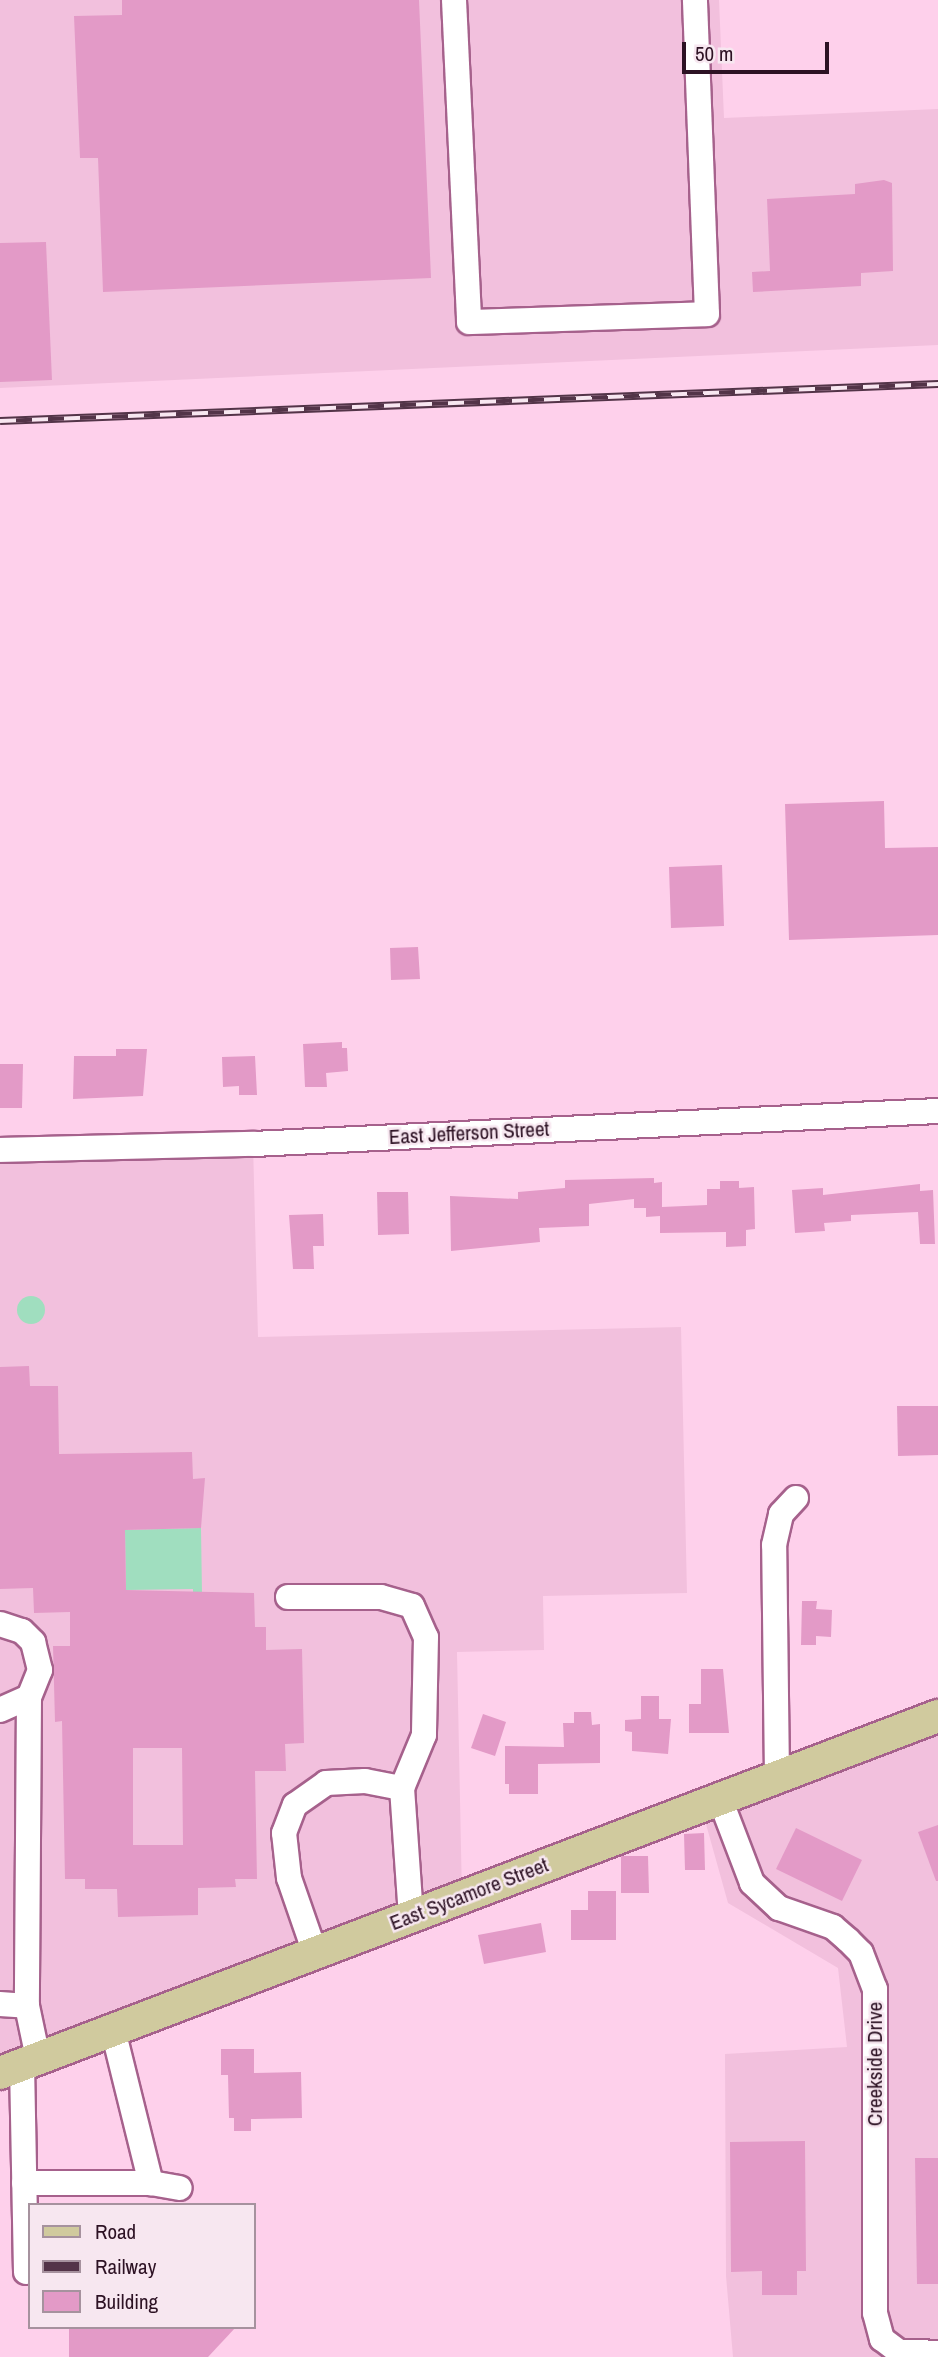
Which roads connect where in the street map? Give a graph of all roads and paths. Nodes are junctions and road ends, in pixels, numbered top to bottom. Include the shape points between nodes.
1 (454, 0) edge
2 (695, 0) edge
3 (938, 1111) edge
4 (0, 1150) edge
5 (796, 1497) dead end
6 (288, 1597) dead end
7 (0, 1624) edge
8 (29, 1697) junction
9 (0, 1710) edge
10 (938, 1716) edge
11 (777, 1777) junction
12 (402, 1788) junction
13 (720, 1799) junction
14 (411, 1917) junction
15 (315, 1953) junction
16 (0, 2004) edge
17 (27, 2007) junction
18 (113, 2030) junction
19 (20, 2065) edge
20 (18, 2175) junction
21 (151, 2183) junction
22 (180, 2188) dead end
23 (26, 2272) dead end
24 (936, 2355) edge

1 - 2 street via 468,322 707,314
3 - 4 street, East Jefferson Street via 253,1144
5 - 11 street via 781,1514 774,1545
6 - 12 street via 381,1597 412,1606 426,1637 429,1670 424,1735
7 - 8 street via 22,1631 39,1655 39,1677
8 - 9 street
8 - 17 street
10 - 11 main road, East Sycamore Street
11 - 13 main road, East Sycamore Street
12 - 14 street
12 - 15 street via 365,1781 326,1783 295,1805 284,1833 289,1878
13 - 14 main road, East Sycamore Street
13 - 24 street, Creekside Drive via 752,1883 779,1908 833,1927 861,1954 875,1989 875,2313 882,2339 900,2352
14 - 15 main road, East Sycamore Street
15 - 18 main road, East Sycamore Street
16 - 17 street
17 - 19 street
18 - 19 main road, East Sycamore Street
18 - 21 street
19 - 20 street
20 - 21 street
20 - 23 street
21 - 22 street

